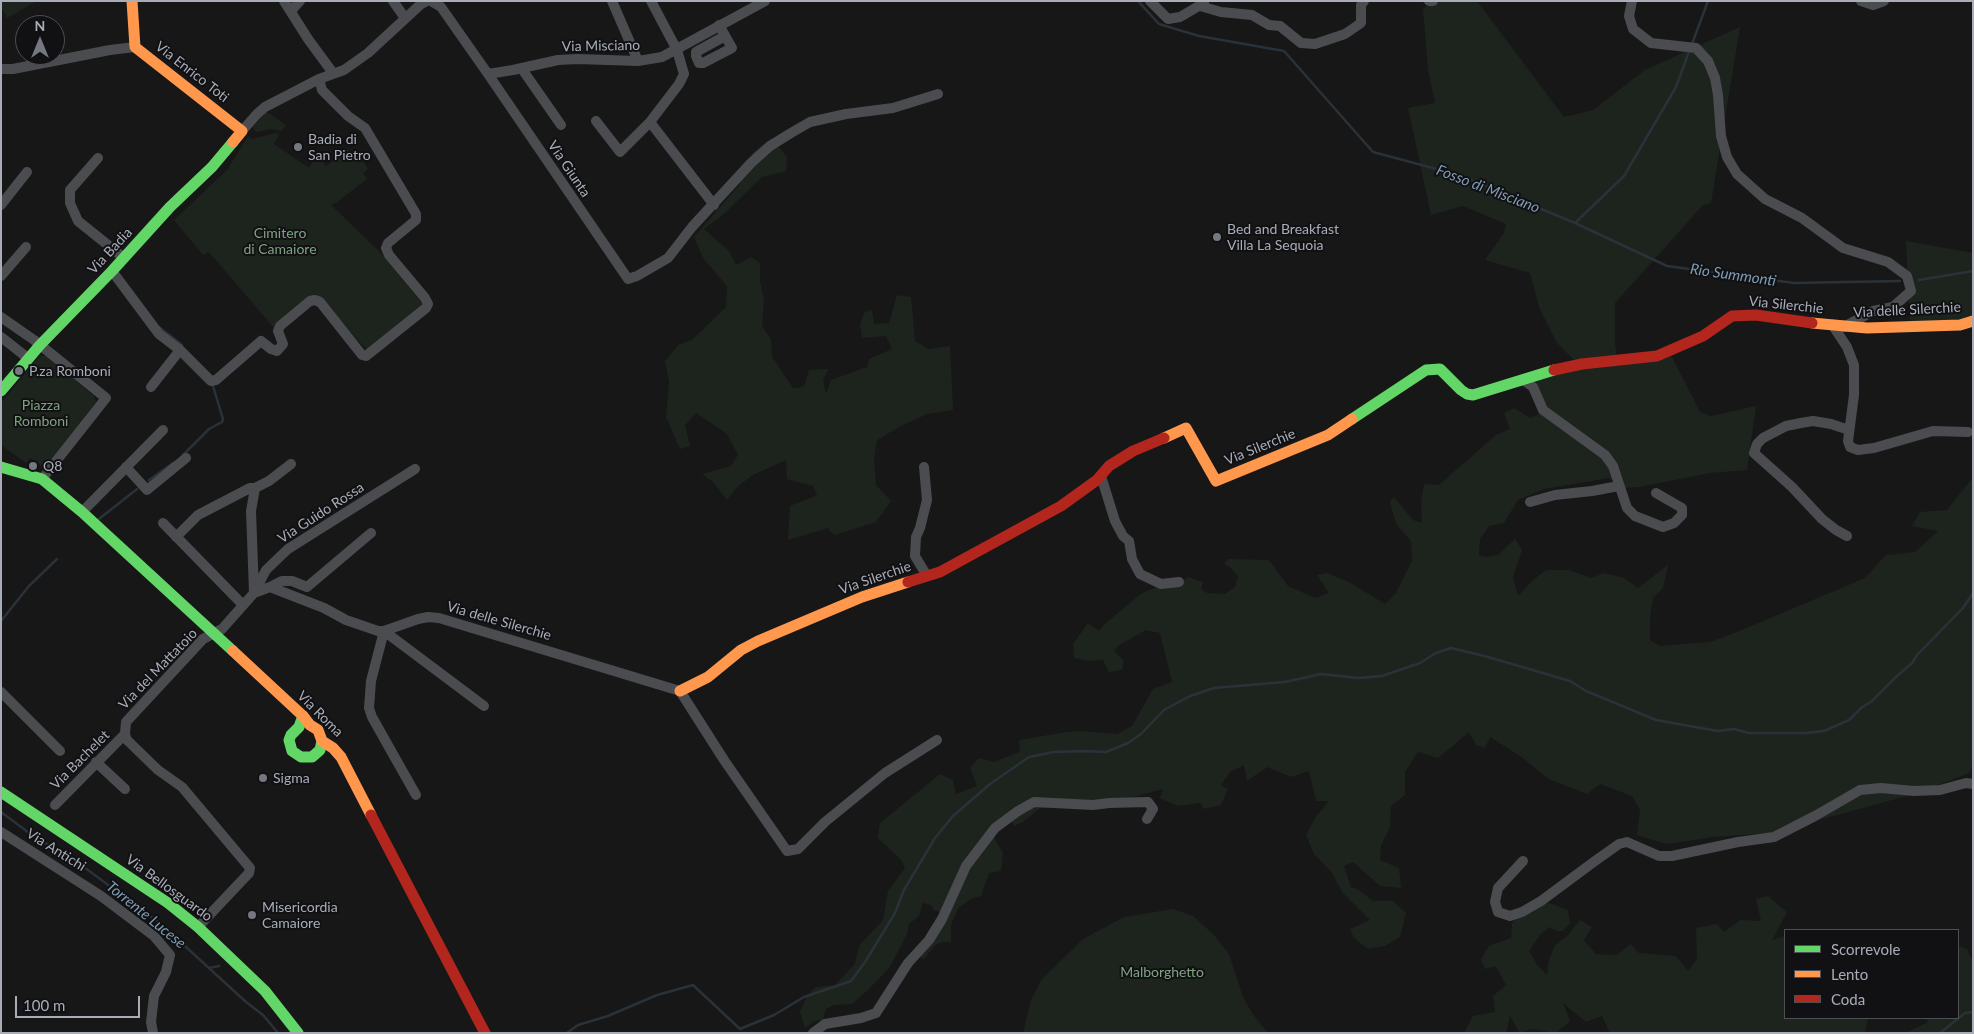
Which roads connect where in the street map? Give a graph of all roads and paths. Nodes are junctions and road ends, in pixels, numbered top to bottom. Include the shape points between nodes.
1 (132, 1) edge
2 (284, 1) edge
3 (300, 1) edge
4 (393, 1) edge
5 (429, 1) edge
6 (612, 1) edge
7 (651, 1) edge
8 (764, 1) edge
9 (1150, 1) edge
10 (1364, 1) edge
11 (1632, 1) edge
12 (1861, 1) edge
13 (1884, 1) edge
14 (1203, 4) edge
15 (291, 11) junction
16 (406, 18) junction
17 (719, 25) junction
18 (725, 36) dead end
19 (135, 47) junction
20 (676, 50) junction
21 (638, 61) junction
22 (1, 69) edge
23 (522, 69) junction
24 (333, 73) junction
25 (488, 74) junction
26 (319, 79) junction
27 (938, 94) dead end
28 (596, 121) dead end
29 (650, 122) junction
30 (562, 125) dead end
31 (242, 131) junction
32 (98, 158) dead end
33 (26, 172) dead end
34 (1, 205) edge
35 (714, 205) junction
36 (26, 247) dead end
37 (124, 258) junction
38 (112, 272) junction
39 (1, 276) edge
40 (1, 317) edge
41 (1973, 321) edge
42 (1838, 327) junction
43 (1, 337) edge
44 (40, 345) junction
45 (180, 350) junction
46 (29, 358) junction
47 (1523, 380) junction
48 (151, 387) dead end
49 (1, 391) edge
50 (163, 430) dead end
51 (1849, 430) junction
52 (1968, 432) dead end
53 (1, 456) edge
54 (186, 458) dead end
55 (291, 464) dead end
56 (1, 467) edge
57 (126, 467) junction
58 (924, 467) dead end
59 (415, 469) dead end
60 (20, 472) junction
61 (1101, 476) junction
62 (42, 479) junction
63 (1619, 486) junction
64 (255, 488) junction
65 (1656, 493) dead end
66 (1530, 502) dead end
67 (82, 512) junction
68 (163, 523) dead end
69 (371, 533) dead end
70 (1847, 536) dead end
71 (176, 537) junction
72 (927, 576) junction
73 (1179, 582) dead end
74 (270, 586) junction
75 (254, 593) junction
76 (243, 605) junction
77 (384, 631) junction
78 (214, 634) junction
79 (680, 691) junction
80 (1, 692) edge
81 (484, 706) dead end
82 (304, 723) junction
83 (125, 734) junction
84 (936, 740) dead end
85 (321, 746) junction
86 (60, 751) dead end
87 (96, 762) junction
88 (1973, 784) edge
89 (125, 789) dead end
90 (1, 792) edge
91 (416, 795) dead end
92 (54, 805) dead end
93 (1147, 819) dead end
94 (1, 832) edge
95 (1523, 861) dead end
96 (198, 926) junction
97 (153, 1033) edge
98 (298, 1033) edge
99 (485, 1033) edge
100 (813, 1033) edge

1 - 19 street, Via Enrico Toti
2 - 15 street
3 - 15 street
4 - 16 street
5 - 16 street
5 - 25 street via 441,8
6 - 21 street
7 - 20 street
8 - 17 street, Via Misciano
9 - 14 street via 1168,18 1180,17
10 - 14 street via 1361,23 1346,34 1315,44 1302,43 1280,26 1269,25 1252,15 1220,12
11 - 42 street via 1629,16 1633,29 1651,43 1696,48 1708,61 1718,95 1721,136 1727,157 1738,174 1764,200 1802,218 1844,248 1888,262 1907,276 1911,291 1893,307 1873,311
12 - 13 street via 1873,5
15 - 24 street
16 - 24 street via 368,53 344,70
17 - 18 street
17 - 20 street, Via Misciano
19 - 22 street
19 - 31 street, Via Enrico Toti
20 - 21 street, Via Misciano via 662,57
20 - 29 street via 684,74
21 - 23 street, Via Misciano via 558,60
23 - 25 street, Via Misciano
23 - 30 street
24 - 26 street
25 - 35 street, Via Giunta via 628,279 668,258
26 - 31 street via 265,107
26 - 45 street via 322,90 365,128 416,214 416,220 386,248 425,298 426,308 366,356 315,300 280,326 278,331 283,344 277,351 261,341 211,381
27 - 35 street via 893,108 810,122 770,146
28 - 29 street via 620,152
29 - 35 street
31 - 37 street, Via Badia via 212,167
32 - 37 street via 70,190 70,204 78,221
33 - 34 street
36 - 39 street
37 - 38 street, Via Badia
38 - 44 street, Via Badia
38 - 45 street via 159,334
40 - 44 street
41 - 42 street, Via delle Silerchie via 1960,325
42 - 47 street, Via Silerchie via 1756,315 1732,316 1703,336 1656,356 1582,364
42 - 51 street via 1854,365
43 - 46 street
44 - 46 street, Via Badia
44 - 62 street via 106,398
45 - 48 street
46 - 49 street, Via Badia
47 - 61 street, Via Silerchie via 1473,395 1466,394 1440,369 1426,370 1328,435 1216,481 1186,428 1133,451 1109,466
47 - 63 street via 1533,388 1543,410 1605,455 1613,466
50 - 57 street
51 - 52 street via 1850,447 1858,450 1933,431
51 - 70 street via 1813,421 1794,424 1763,438 1754,453 1822,519
53 - 60 street, Via Roma
54 - 57 street via 147,490
55 - 64 street
56 - 60 street, Via Roma
57 - 67 street
58 - 72 street via 927,500 916,536 915,556
59 - 75 street, Via Guido Rossa via 288,549 266,570
60 - 62 street, Via Roma
61 - 72 street, Via Silerchie via 1045,516
61 - 73 street via 1115,521 1129,541 1132,559 1140,574 1161,584
62 - 67 street, Via Roma
63 - 65 street via 1627,508 1635,516 1663,527 1674,523 1682,515 1682,508
63 - 66 street
64 - 71 street via 198,515
64 - 75 street via 251,511
67 - 78 street, Via Roma
68 - 71 street
69 - 74 street via 307,587 292,581
71 - 76 street
72 - 79 street, Via Silerchie via 862,597 758,640 708,677
74 - 75 street
74 - 77 street via 346,620
75 - 76 street
76 - 78 street
77 - 79 street, Via delle Silerchie via 418,619 439,618
77 - 81 street
77 - 91 street via 371,681 369,708
78 - 82 street, Via Roma
78 - 83 street, Via del Mattatoio via 203,639 126,722
79 - 84 street via 787,851 798,849 825,822 885,773
80 - 86 street
82 - 85 street, Via Roma via 318,730
82 - 85 street, Via Roma via 294,730 290,740 292,751 307,758
83 - 87 street, Via Bachelet
83 - 96 street via 127,740 153,765 182,787 250,868 249,873
85 - 99 street, Via Roma via 333,748 341,757
87 - 89 street
87 - 92 street, Via Bachelet
88 - 95 street via 1940,790 1860,790 1774,837 1672,856 1659,856 1627,842 1619,844 1522,912 1510,916 1498,912 1495,902 1498,888
90 - 96 street, Via Bellosguardo
93 - 100 street via 1153,809 1148,802 1093,805 1034,802 1018,811 995,828 966,866 942,919 929,940 908,963 876,1013 825,1024
94 - 97 street, Via Antichi via 101,896 154,936 170,955 154,996
96 - 98 street, Via Bellosguardo via 265,991

